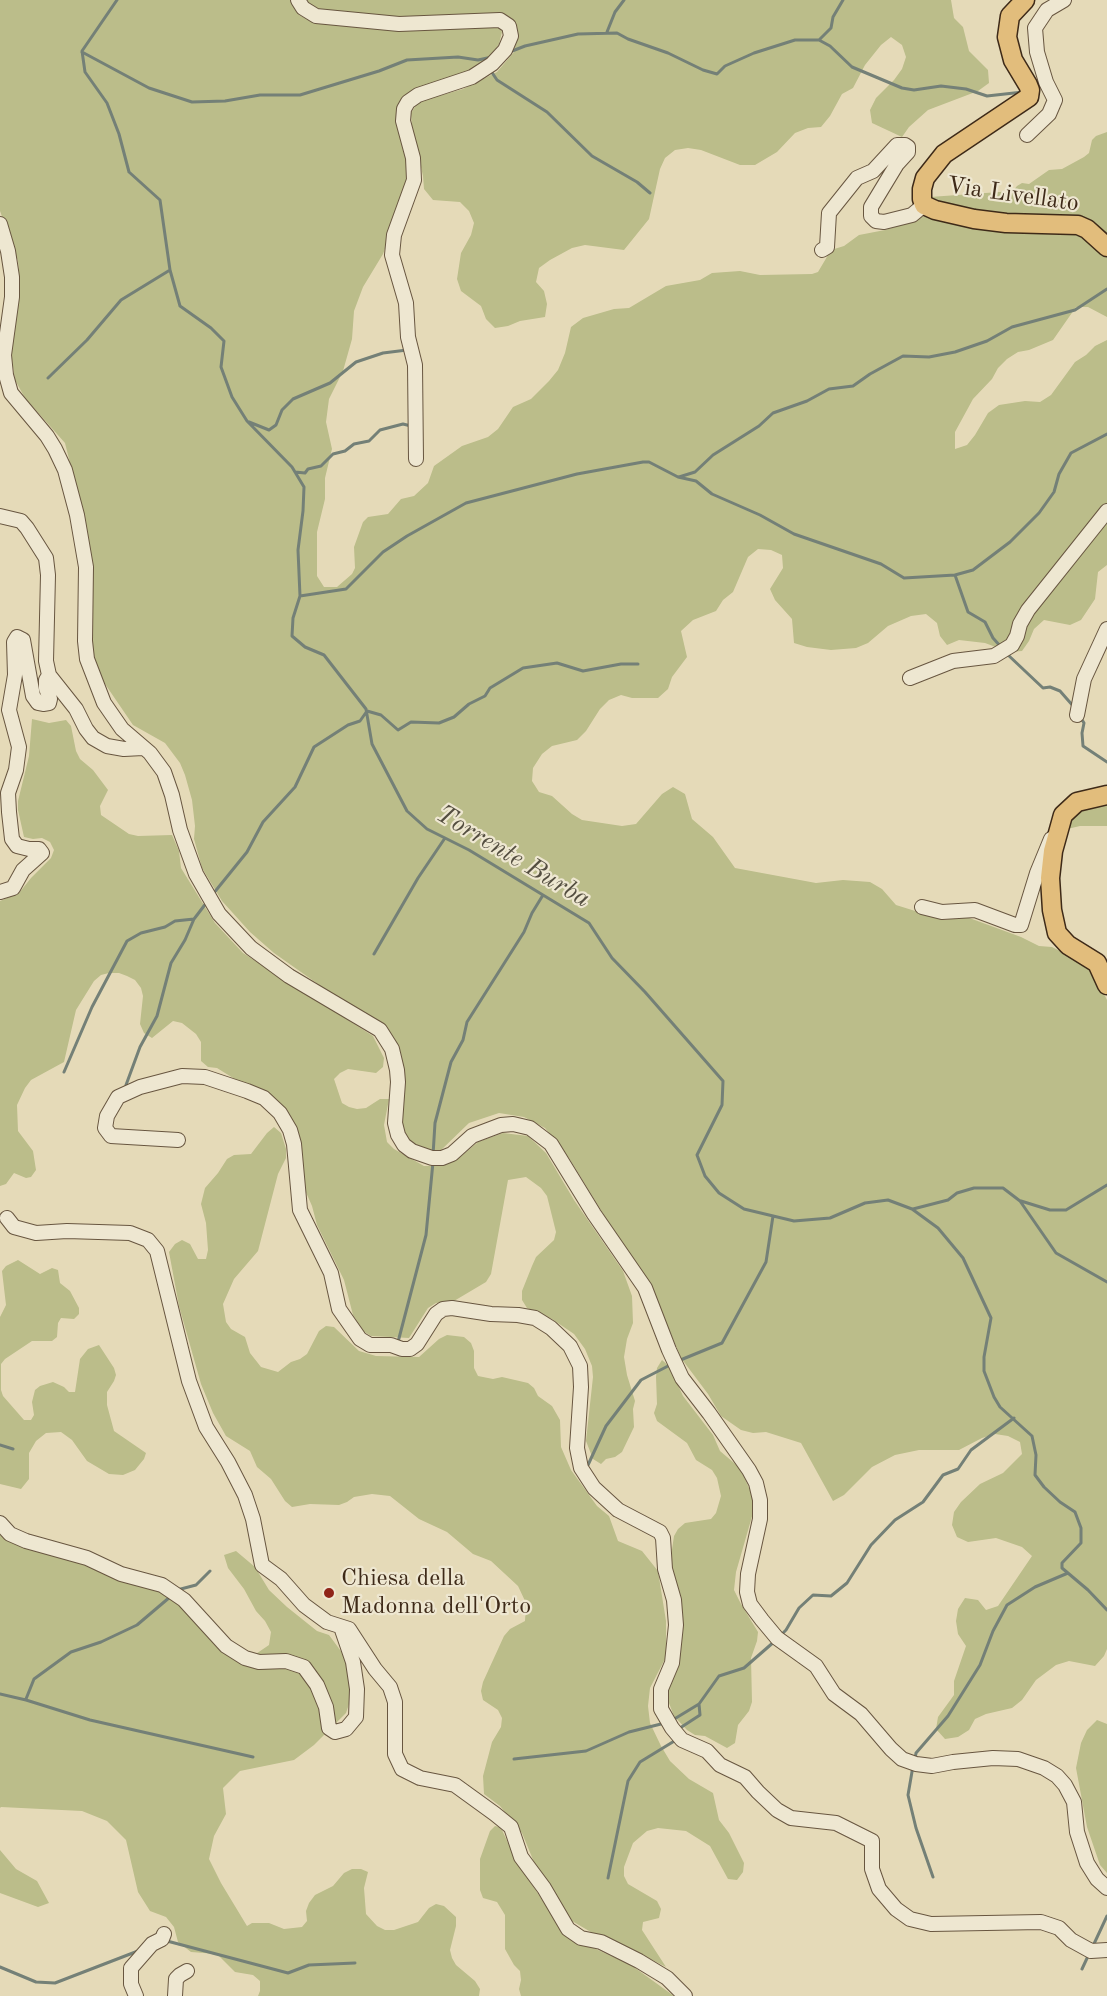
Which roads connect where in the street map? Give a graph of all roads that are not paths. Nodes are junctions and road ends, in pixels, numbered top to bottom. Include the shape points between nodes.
1 (298, 0) edge
2 (1025, 0) edge
3 (1064, 0) edge
4 (1027, 135) dead end
5 (924, 204) junction
6 (0, 224) edge
7 (1107, 247) edge
8 (822, 250) dead end
9 (416, 459) dead end
10 (1107, 511) edge
11 (0, 516) edge
12 (1107, 629) edge
13 (49, 675) junction
14 (910, 678) dead end
15 (1077, 715) dead end
16 (143, 748) junction
17 (1107, 795) edge
18 (1058, 830) junction
19 (0, 892) edge
20 (922, 908) dead end
21 (1107, 985) edge
22 (178, 1140) dead end
23 (7, 1218) dead end
24 (0, 1523) edge
25 (341, 1627) junction
26 (1107, 1888) edge
27 (164, 1934) dead end
28 (1107, 1950) edge
29 (187, 1971) dead end
30 (136, 1996) edge
31 (175, 1996) edge
32 (685, 1996) edge

1 - 9 street via 316,16 399,24 500,20 509,26 511,36 505,50 492,64 472,77 418,95 404,110 414,180 394,235 392,255 406,303 415,365
2 - 5 main road, Via Livellato via 1010,16 1007,37 1013,60 1030,90 1029,97 944,154 925,178
3 - 4 street via 1047,10 1035,28 1037,52 1054,100 1049,114
5 - 7 main road, Via Livellato via 974,219 1078,225
5 - 8 street via 912,214 884,222 870,216 871,207 908,152 905,145 897,145 873,171 857,178 829,213 827,247
6 - 16 street via 12,277 4,355 11,393 47,436 65,470 86,567 87,659 104,703 122,729
10 - 14 street via 1028,610 1012,645 994,656 953,661
11 - 13 street via 21,521 46,558
12 - 15 street via 1084,680
13 - 16 street via 93,738 107,746
13 - 19 street via 49,703 38,703 33,696 22,640 17,637 9,710 19,747 8,793 12,839 17,846 39,849 42,853 23,870 13,888
16 - 26 street via 164,772 196,874 219,914 251,948 289,976 380,1030 392,1049 397,1070 395,1123 404,1145 432,1158 442,1158 472,1137 513,1124 530,1128 551,1144 645,1288 682,1378 756,1483 760,1519 747,1592 750,1604 777,1638 816,1666 834,1694 861,1714 902,1759 932,1766 1006,1758 1030,1762 1057,1776 1074,1802 1077,1832 1087,1863
17 - 18 main road via 1077,802 1063,815
18 - 20 street via 1046,848 1022,925 975,910 942,912
18 - 21 main road via 1050,878 1058,933 1068,945 1097,963
22 - 28 street via 111,1136 105,1128 107,1116 118,1097 182,1076 206,1077 247,1091 264,1098 280,1113 294,1144 300,1210 331,1273 339,1309 360,1339 370,1345 411,1349 435,1314 452,1308 536,1318 570,1346 580,1366 577,1448 581,1468 594,1488 618,1510 660,1532 663,1538 676,1625 672,1663 661,1689 661,1709 682,1740 707,1751 720,1766 745,1777 777,1810 791,1818 836,1823 872,1841 872,1869 879,1888 910,1919 931,1924 1041,1922 1059,1928 1091,1952
23 - 25 street via 14,1227 36,1233 129,1233 148,1240 157,1251 189,1381 206,1427 245,1495 262,1565 304,1605
24 - 25 street via 10,1534 26,1541 87,1557 121,1574 162,1586 184,1600 226,1646 245,1658 286,1661 304,1667 317,1684 329,1728 335,1732 346,1729 356,1717 353,1662
25 - 32 street via 349,1629 390,1687 395,1754 402,1769 420,1778 455,1785 495,1814 511,1827 521,1857 568,1929 639,1961 667,1978
27 - 30 street via 131,1968
29 - 31 street via 176,1979

